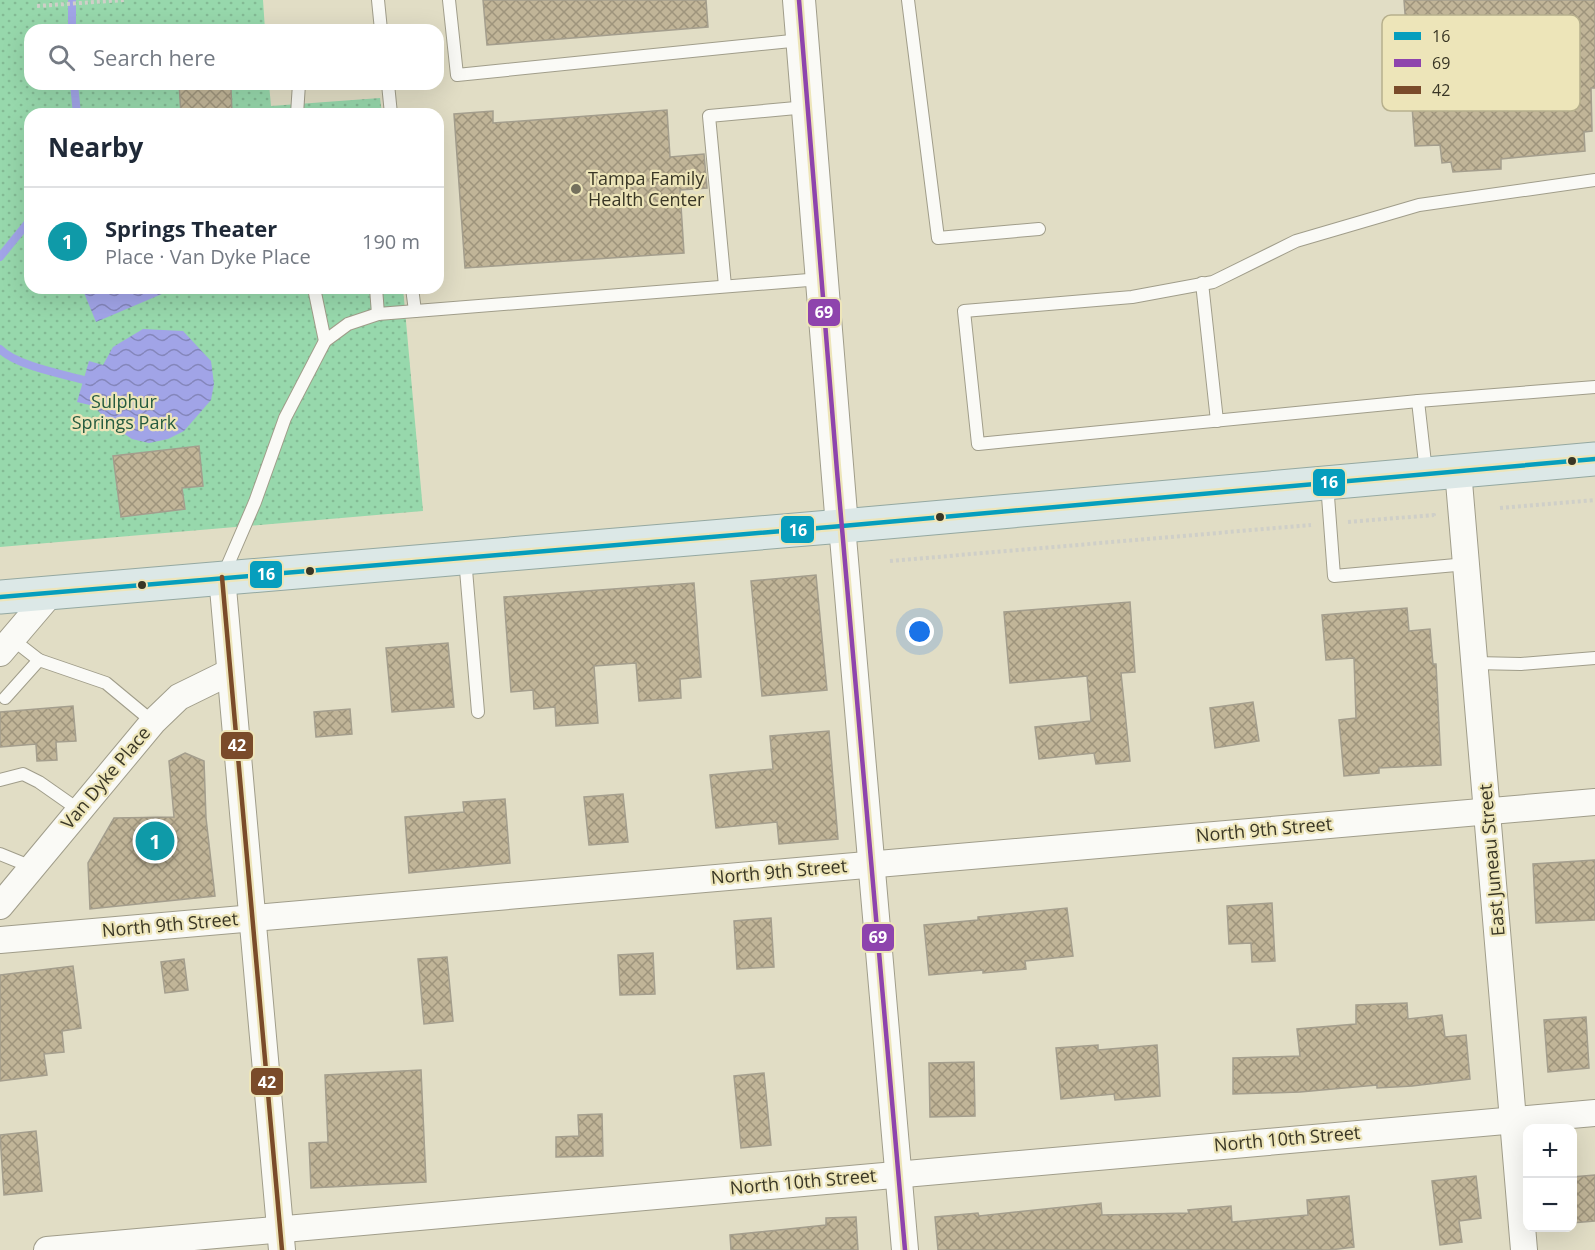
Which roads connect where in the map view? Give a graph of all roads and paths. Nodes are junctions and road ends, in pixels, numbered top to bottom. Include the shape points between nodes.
1 (124, 0) edge
2 (378, 0) edge
3 (449, 0) edge
4 (799, 0) edge
5 (908, 0) edge
6 (37, 6) dead end
7 (380, 24) edge
8 (802, 40) junction
9 (299, 90) edge
10 (389, 90) edge
11 (808, 107) junction
12 (297, 108) edge
13 (390, 108) edge
14 (1595, 180) edge
15 (1039, 230) dead end
16 (821, 279) junction
17 (1202, 284) junction
18 (725, 286) junction
19 (315, 294) edge
20 (376, 294) edge
21 (413, 294) edge
22 (415, 311) junction
23 (378, 314) junction
24 (326, 340) junction
25 (1595, 387) edge
26 (1418, 401) junction
27 (1217, 421) junction
28 (1595, 459) edge
29 (1458, 470) junction
30 (1426, 473) junction
31 (1326, 482) junction
32 (1595, 500) edge
33 (1500, 508) dead end
34 (1330, 523) junction
35 (842, 526) junction
36 (465, 557) junction
37 (890, 561) dead end
38 (1467, 564) junction
39 (1441, 567) junction
40 (222, 577) junction
41 (52, 592) junction
42 (0, 597) edge
43 (6, 646) edge
44 (1595, 658) edge
45 (39, 660) junction
46 (1475, 663) junction
47 (230, 672) junction
48 (5, 698) dead end
49 (478, 712) dead end
50 (153, 722) junction
51 (0, 780) edge
52 (1595, 802) edge
53 (79, 810) junction
54 (1487, 811) junction
55 (0, 854) edge
56 (872, 864) junction
57 (32, 867) junction
58 (0, 906) edge
59 (251, 918) junction
60 (0, 940) edge
61 (1595, 1113) edge
62 (1513, 1120) junction
63 (899, 1174) junction
64 (281, 1240) edge
65 (47, 1250) edge
66 (905, 1250) edge
67 (1524, 1250) edge

1 - 6 path
2 - 7 lane
3 - 8 lane via 457,75
4 - 8 street
5 - 15 lane via 938,238
8 - 11 street
9 - 12 lane
10 - 13 lane
11 - 16 street
11 - 18 lane via 710,116
14 - 17 lane via 1419,205 1296,241
16 - 18 lane
16 - 35 street
17 - 27 lane
17 - 27 lane via 1132,297 964,311 978,444
18 - 22 lane
19 - 24 lane
20 - 23 lane
21 - 22 lane
22 - 23 lane
23 - 24 lane via 348,324
24 - 40 lane via 285,418 255,502
25 - 26 lane
26 - 27 lane
26 - 30 lane
28 - 29 main road
29 - 30 main road
29 - 38 street, East Juneau Street
30 - 31 main road
31 - 34 lane
31 - 35 main road
32 - 33 path
34 - 37 path
34 - 39 path via 1434,514
34 - 39 lane via 1334,576
35 - 36 main road
35 - 56 street
36 - 40 main road
36 - 49 lane
38 - 39 lane
38 - 46 street, East Juneau Street
40 - 41 main road
40 - 47 street
41 - 42 main road
41 - 43 street
43 - 45 lane
44 - 46 lane
45 - 48 lane
45 - 50 lane via 106,683
46 - 54 street, East Juneau Street
47 - 50 street, Van Dyke Place via 179,697
47 - 59 street
50 - 53 street, Van Dyke Place
51 - 53 lane via 23,774
52 - 54 street, North 9th Street
53 - 57 street, Van Dyke Place
54 - 56 street, North 9th Street
54 - 62 street, East Juneau Street
55 - 57 lane
56 - 59 street, North 9th Street
56 - 63 street
57 - 58 street, Van Dyke Place
59 - 60 street, North 9th Street
59 - 64 street
61 - 62 street, North 10th Street
62 - 63 street, North 10th Street
62 - 67 street, East Juneau Street
63 - 64 street, North 10th Street
63 - 66 street
64 - 65 street, North 10th Street

